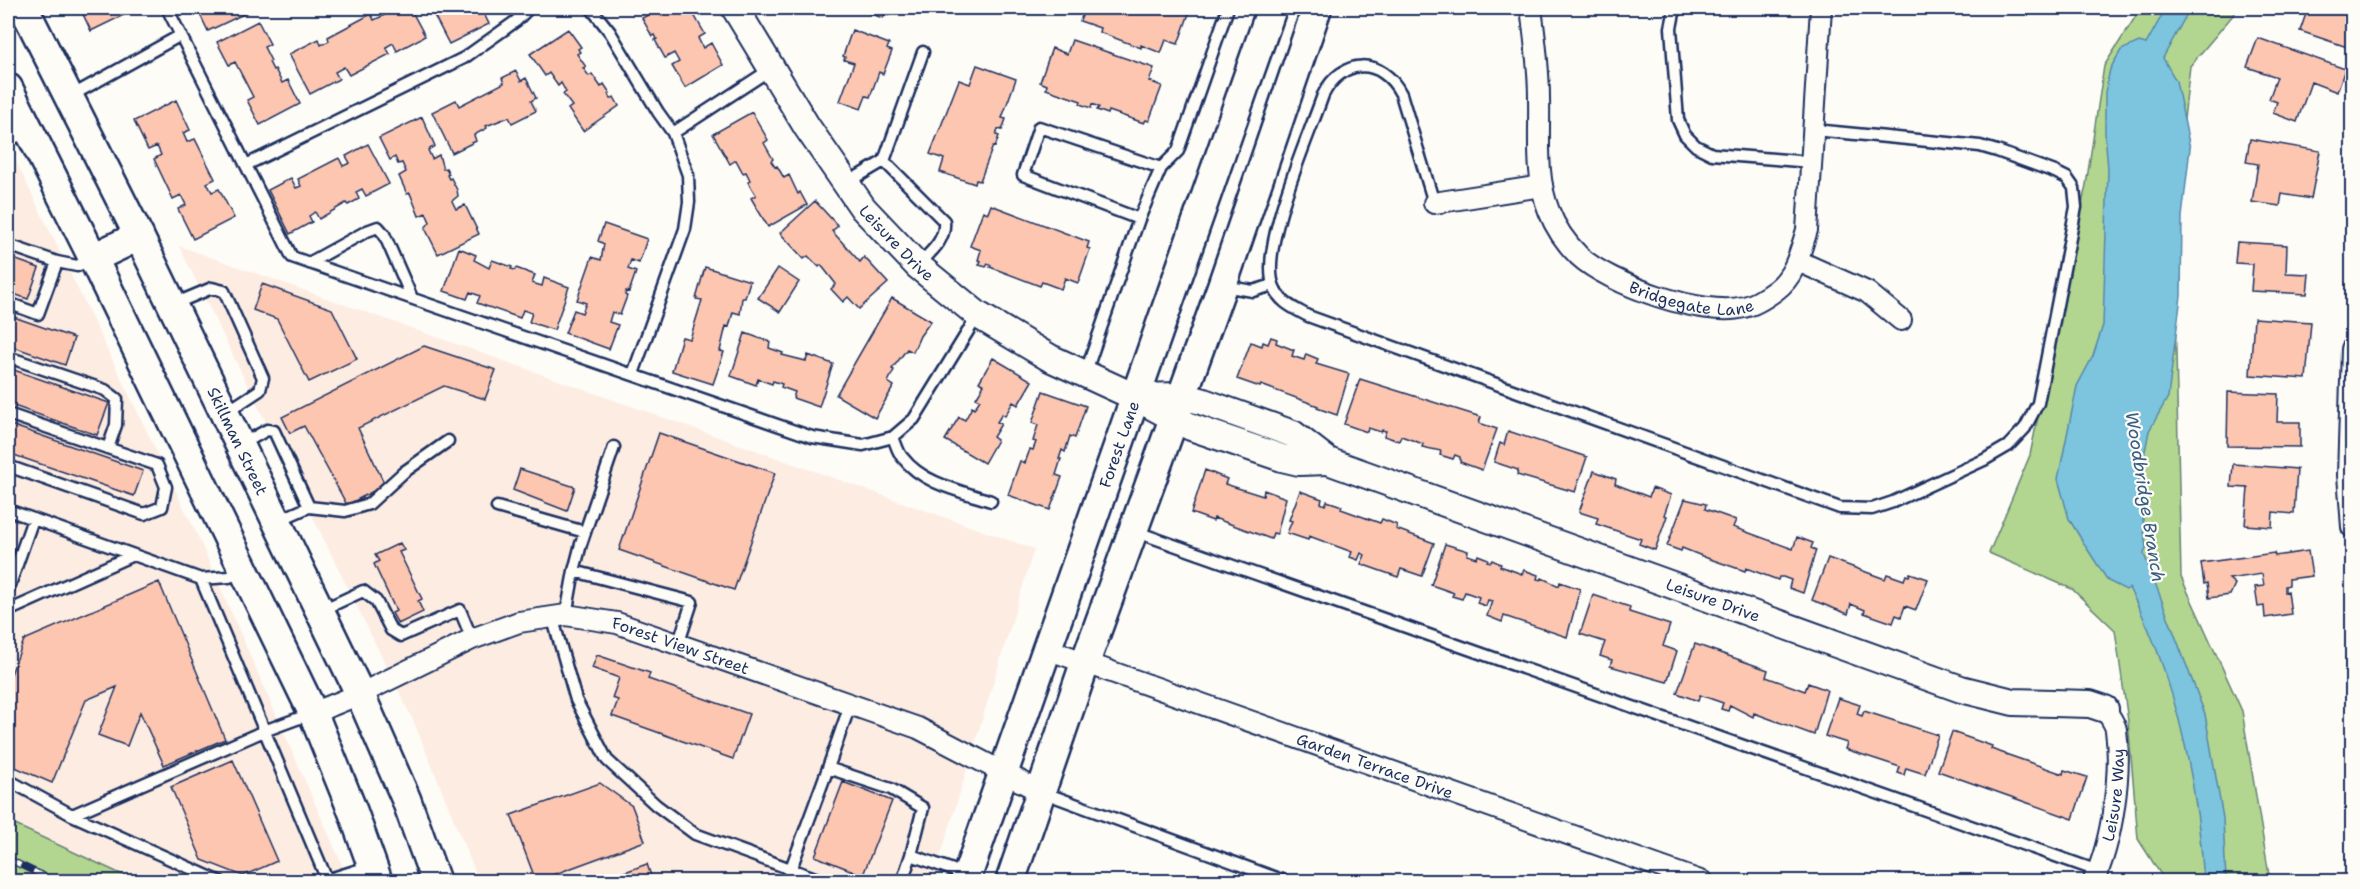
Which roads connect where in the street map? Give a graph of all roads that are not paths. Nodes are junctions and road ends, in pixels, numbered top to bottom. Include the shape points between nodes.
1 (24, 8) edge
2 (167, 8) edge
3 (529, 8) edge
4 (591, 8) edge
5 (1227, 8) edge
6 (1272, 8) edge
7 (1317, 8) edge
8 (1532, 8) edge
9 (1679, 8) edge
10 (1821, 8) edge
11 (741, 12) edge
12 (181, 35) junction
13 (923, 52) dead end
14 (771, 69) junction
15 (8, 88) edge
16 (69, 98) junction
17 (1814, 130) junction
18 (673, 133) junction
19 (18, 136) edge
20 (885, 161) junction
21 (1811, 162) junction
22 (246, 165) junction
23 (1161, 168) junction
24 (845, 184) junction
25 (1542, 186) junction
26 (1434, 203) joint
27 (1139, 219) junction
28 (139, 236) junction
29 (8, 245) edge
30 (93, 258) junction
31 (1798, 261) junction
32 (57, 262) junction
33 (309, 263) junction
34 (918, 266) junction
35 (1273, 285) junction
36 (1222, 286) junction
37 (412, 298) junction
38 (8, 303) edge
39 (171, 305) junction
40 (978, 315) junction
41 (1901, 320) dead end
42 (2352, 349) edge
43 (8, 357) edge
44 (633, 374) junction
45 (1084, 376) junction
46 (1135, 397) junction
47 (1178, 407) junction
48 (8, 414) edge
49 (225, 414) junction
50 (893, 437) junction
51 (448, 441) dead end
52 (240, 445) junction
53 (614, 447) dead end
54 (108, 448) junction
55 (8, 465) edge
56 (990, 501) dead end
57 (309, 507) junction
58 (497, 507) dead end
59 (8, 510) edge
60 (33, 519) junction
61 (277, 521) junction
62 (2352, 527) edge
63 (1133, 531) junction
64 (585, 532) junction
65 (133, 555) junction
66 (244, 570) junction
67 (574, 571) junction
68 (201, 579) junction
69 (8, 590) edge
70 (8, 611) edge
71 (320, 611) junction
72 (559, 615) junction
73 (472, 639) junction
74 (678, 645) junction
75 (1047, 649) junction
76 (1085, 663) junction
77 (360, 694) junction
78 (850, 705) junction
79 (2105, 710) joint
80 (313, 713) junction
81 (264, 731) junction
82 (828, 768) junction
83 (1003, 773) junction
84 (8, 780) edge
85 (1041, 792) junction
86 (72, 815) junction
87 (911, 855) junction
88 (791, 869) junction
89 (375, 874) edge
90 (2096, 876) edge
91 (966, 878) edge
92 (1280, 880) edge
93 (325, 881) edge
94 (221, 882) edge
95 (436, 882) edge
96 (786, 882) edge
97 (826, 882) edge
98 (902, 882) edge
99 (1010, 882) edge
100 (1703, 882) edge

1 - 16 main road, Skillman Street
2 - 12 lane
3 - 22 lane via 464,58
4 - 18 lane
5 - 23 lane via 1178,151
6 - 46 main road, Forest Lane
7 - 36 main road
8 - 25 street, Bridgegate Lane
9 - 21 lane via 1671,28 1678,120 1685,135 1712,154
10 - 17 street, Bridgegate Lane
11 - 14 street, Leisure Drive
12 - 16 lane
12 - 22 lane
13 - 20 lane
14 - 18 lane
14 - 24 street, Leisure Drive
15 - 19 main road
16 - 28 main road, Skillman Street
17 - 21 street, Bridgegate Lane
17 - 35 lane via 1980,146 2055,172 2067,178 2074,188 2076,207 2038,403 2025,428 2008,446 1984,460 1872,509 1840,508 1308,316 1289,306
18 - 44 lane via 688,175 685,229
19 - 30 main road
20 - 24 lane
20 - 34 lane via 944,221 939,244
21 - 31 street, Bridgegate Lane via 1807,230
22 - 33 lane via 292,257
23 - 27 lane
23 - 27 lane via 1039,127 1023,175
24 - 34 street, Leisure Drive
25 - 26 street
25 - 31 street, Bridgegate Lane via 1548,210 1561,235 1580,257 1647,293 1703,309 1744,307 1777,289
26 - 35 lane via 1394,80 1369,67 1354,67 1340,74 1329,83 1323,96 1274,234 1270,269
27 - 45 lane
28 - 30 main road
28 - 39 main road, Skillman Street
29 - 32 lane
30 - 32 lane via 76,266
30 - 66 main road
31 - 41 street via 1867,292
32 - 38 lane via 38,314
33 - 37 lane
33 - 37 lane via 378,227
34 - 40 street, Leisure Drive
35 - 36 lane via 1253,291
36 - 47 main road
37 - 44 lane
39 - 49 main road, Skillman Street
39 - 49 lane via 212,288 224,291 263,378 260,390
40 - 45 street, Leisure Drive
40 - 50 lane via 914,419
42 - 62 street via 2348,475
43 - 54 lane via 105,390 117,399 116,425
44 - 50 lane via 812,437 863,445
45 - 46 street, Leisure Drive
46 - 47 street, Leisure Drive
46 - 75 main road, Forest Lane
47 - 63 main road
47 - 79 street, Leisure Drive via 1201,401 1293,434 1328,461 1961,689 2013,702 2090,704
48 - 54 lane
49 - 52 main road, Skillman Street
50 - 56 lane via 902,458 915,470 935,483
51 - 57 lane via 404,472 369,504 345,511
52 - 57 lane via 267,430 274,431
52 - 61 main road, Skillman Street
53 - 64 lane
54 - 55 lane via 157,465 166,488 162,507 144,514
57 - 61 lane
58 - 64 lane
59 - 60 lane
60 - 65 lane
60 - 69 lane
61 - 71 main road, Skillman Street
63 - 76 main road
63 - 90 lane
64 - 67 lane
65 - 68 lane
65 - 70 lane
66 - 68 lane via 230,577
66 - 80 main road
67 - 72 lane
67 - 74 lane via 692,602
68 - 81 lane
71 - 73 lane via 363,591 376,601 391,630 401,636 460,610
71 - 77 main road, Skillman Street
72 - 73 street, Forest View Street via 519,622
72 - 74 street, Forest View Street via 617,623
72 - 88 lane via 576,700 608,760 656,805 695,834
73 - 77 street, Forest View Street
74 - 78 street, Forest View Street
75 - 76 street, Garden Terrace Drive
75 - 83 main road, Forest Lane
76 - 85 main road
76 - 100 street, Garden Terrace Drive
77 - 80 street, Forest View Street
77 - 95 main road, Skillman Street via 406,799
78 - 82 lane
78 - 83 street, Forest View Street via 918,728
79 - 90 street, Leisure Way via 2116,728 2116,773 2113,820
80 - 81 lane
80 - 89 main road
81 - 86 lane
81 - 93 lane
82 - 87 lane via 891,789 923,808
82 - 88 lane
83 - 85 street, Forest View Street
83 - 91 main road, Forest Lane
84 - 86 lane
85 - 92 lane
85 - 99 main road
86 - 94 lane
87 - 91 lane
87 - 98 lane
88 - 96 lane
88 - 97 lane
89 - 93 lane

